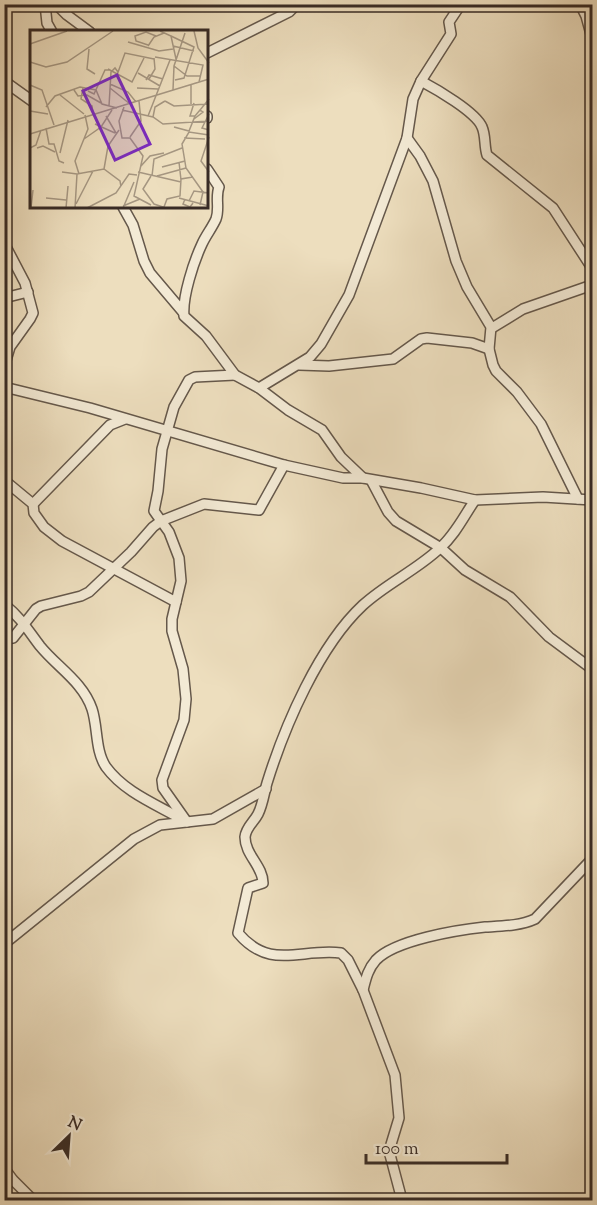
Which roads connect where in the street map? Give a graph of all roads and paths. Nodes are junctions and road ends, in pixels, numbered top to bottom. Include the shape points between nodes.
1 (45, 4) edge
2 (56, 4) edge
3 (297, 4) edge
4 (461, 4) edge
5 (580, 4) edge
6 (586, 4) edge
7 (586, 16) junction
8 (51, 30) edge
9 (87, 30) edge
10 (592, 38) edge
11 (208, 52) edge
12 (4, 81) edge
13 (421, 81) junction
14 (30, 100) edge
15 (406, 138) junction
16 (208, 171) edge
17 (124, 208) edge
18 (4, 243) edge
19 (592, 268) edge
20 (592, 285) edge
21 (28, 292) junction
22 (4, 298) edge
23 (183, 312) junction
24 (492, 328) junction
25 (489, 349) junction
26 (298, 365) junction
27 (4, 367) edge
28 (235, 375) junction
29 (4, 387) edge
30 (260, 388) junction
31 (125, 419) junction
32 (166, 431) junction
33 (284, 465) junction
34 (367, 479) junction
35 (4, 480) edge
36 (578, 499) junction
37 (475, 500) junction
38 (592, 500) edge
39 (33, 504) junction
40 (161, 521) junction
41 (441, 548) junction
42 (114, 568) junction
43 (176, 602) junction
44 (4, 604) edge
45 (26, 624) junction
46 (4, 639) edge
47 (592, 669) edge
48 (266, 789) junction
49 (187, 822) junction
50 (592, 860) edge
51 (4, 944) edge
52 (363, 990) junction
53 (4, 1168) edge
54 (33, 1200) edge
55 (402, 1200) edge

1 - 8 street
2 - 9 street
3 - 11 street via 289,12
4 - 13 street via 449,22 451,34
5 - 7 street
6 - 7 street
7 - 10 street
12 - 14 street
13 - 15 street via 413,99
13 - 19 street via 443,92 477,120 483,128 487,155 553,208
15 - 24 street via 433,181 456,261
15 - 26 street via 350,295 316,351
16 - 23 street via 219,188 218,209 195,261
17 - 23 street via 150,273
18 - 21 street
20 - 24 street via 523,309
21 - 22 street
21 - 27 street via 32,316 14,340
23 - 28 street
24 - 25 street
25 - 26 street via 428,338 393,358 329,366
25 - 36 street via 496,371 541,424
26 - 30 street
28 - 30 street
28 - 32 street via 189,380
29 - 31 street
30 - 34 street via 322,430 341,457
31 - 32 street
31 - 39 street via 110,425
32 - 33 street
32 - 40 street via 154,506
33 - 34 street via 343,478
33 - 40 street via 259,510 204,504
34 - 37 street
34 - 41 street via 396,521
35 - 39 street
36 - 37 street
36 - 38 street
37 - 41 street
39 - 42 street via 34,513 50,533
40 - 42 street
40 - 43 street via 179,558 181,581
41 - 47 street via 465,570 510,597 549,637
41 - 48 street via 372,597 338,635 286,731
42 - 43 street
42 - 45 street via 89,592 36,609
43 - 49 street via 172,631 183,669 186,706 162,780 163,788
44 - 45 street
45 - 46 street via 13,638
45 - 49 street via 40,646 85,695 106,766 125,787
48 - 49 street via 213,819
48 - 52 street via 258,815 245,836 263,883 249,888 237,933 255,950 269,954 341,953
49 - 51 street via 160,825 134,839
50 - 52 street via 535,919 524,924 461,930 390,949 368,972
52 - 55 street via 396,1080 399,1118 389,1150
53 - 54 street

